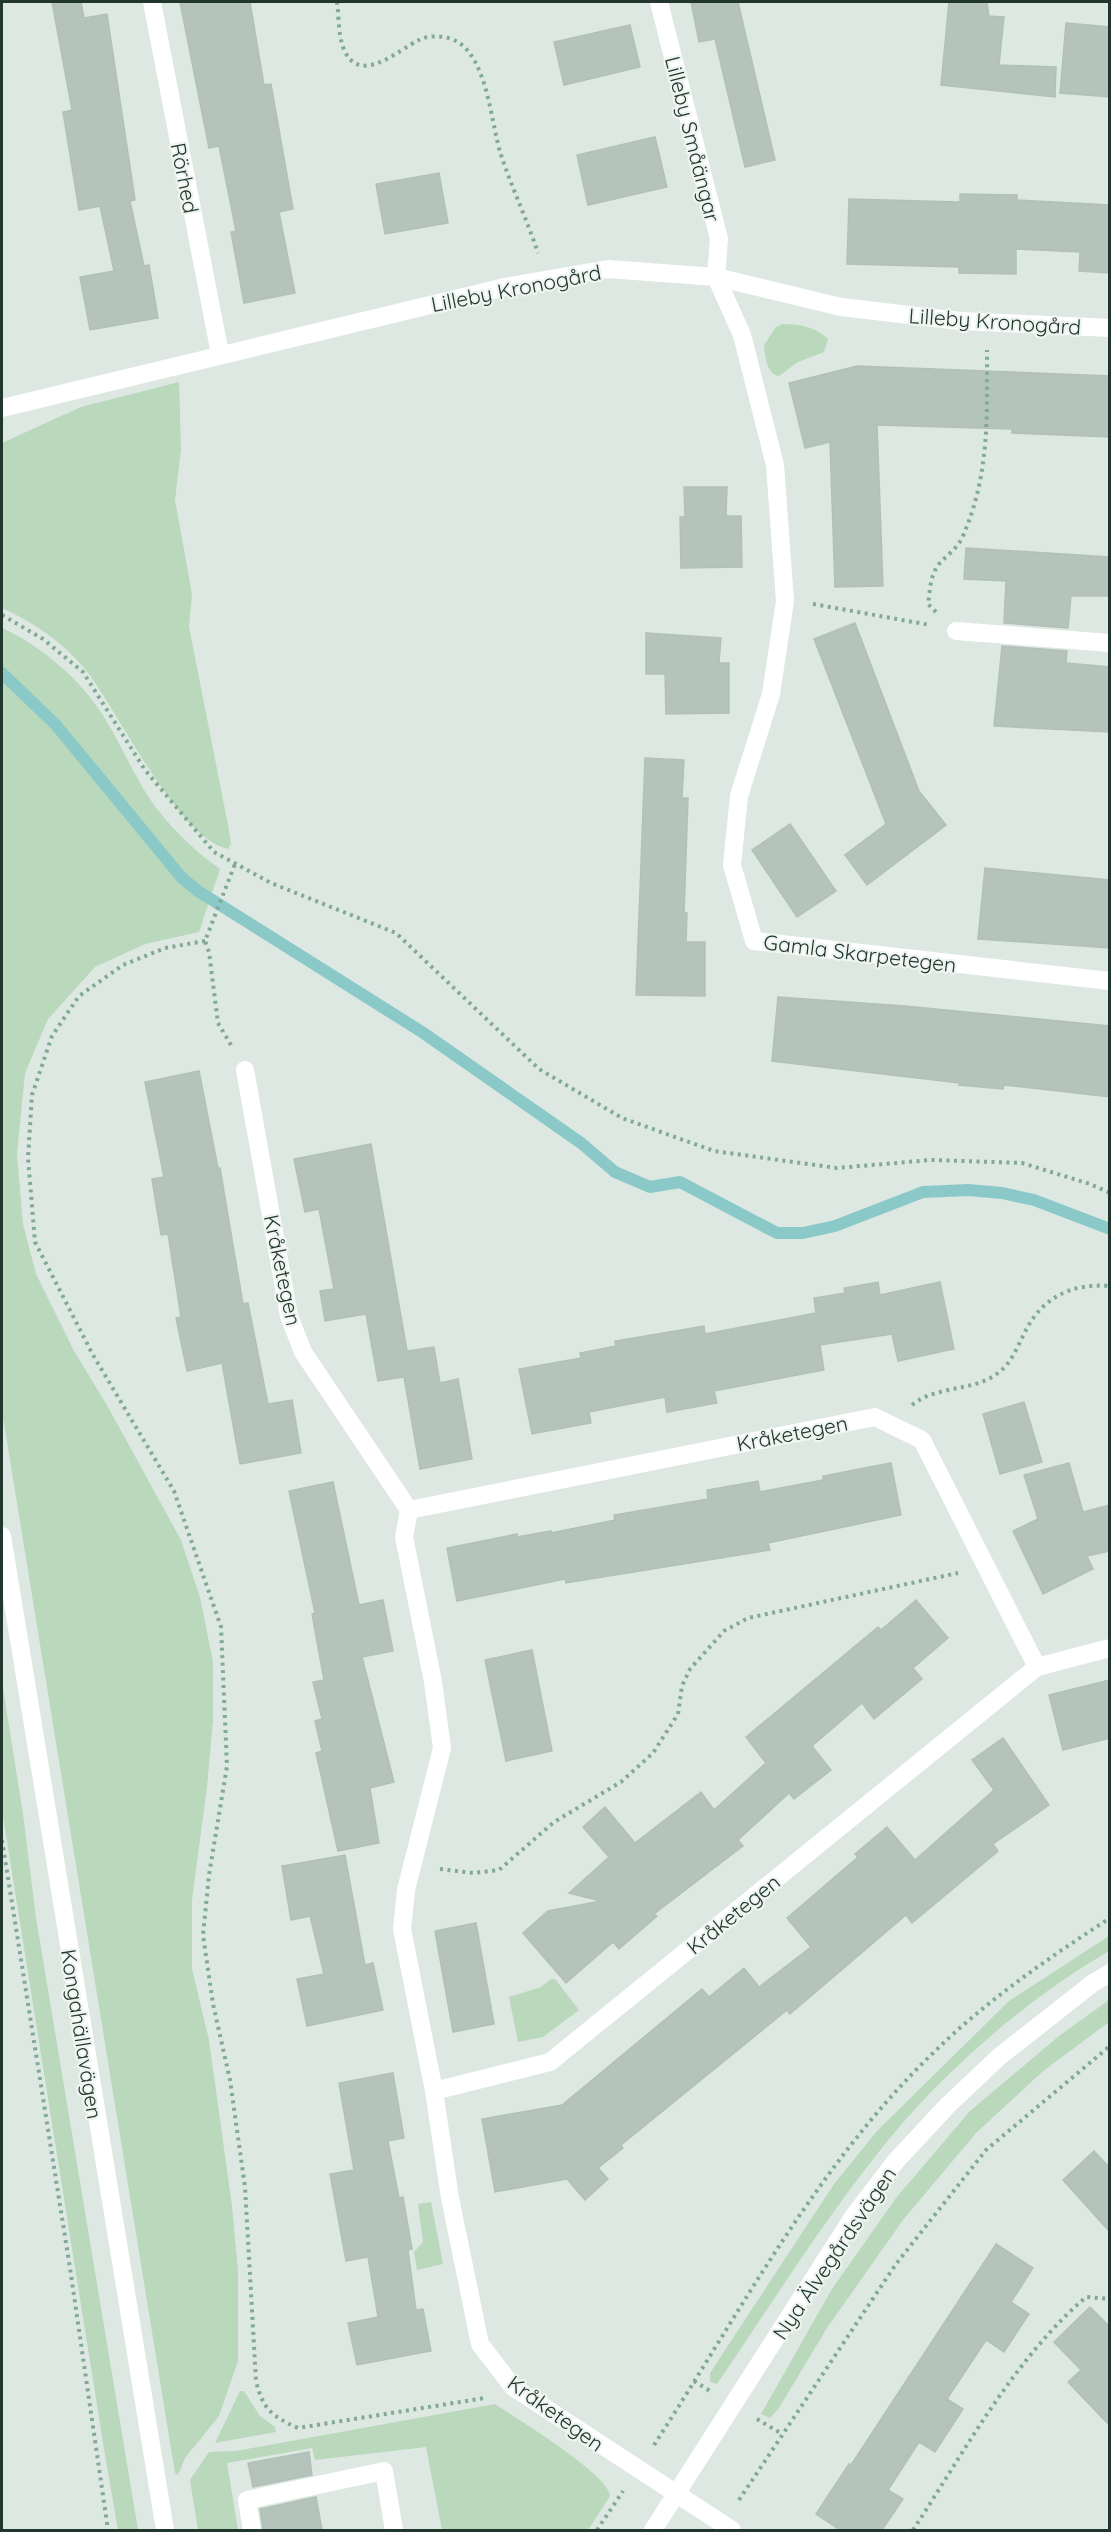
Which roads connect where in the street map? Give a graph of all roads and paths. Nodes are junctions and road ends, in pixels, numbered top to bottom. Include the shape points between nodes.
1 (152, 2) edge
2 (337, 2) edge
3 (659, 2) edge
4 (716, 277) junction
5 (548, 279) junction
6 (987, 323) junction
7 (1110, 328) edge
8 (220, 354) junction
9 (2, 408) edge
10 (786, 601) junction
11 (2, 615) edge
12 (956, 631) junction
13 (1110, 643) edge
14 (235, 864) junction
15 (205, 941) junction
16 (1110, 981) edge
17 (245, 1070) joint
18 (1110, 1193) edge
19 (1110, 1286) edge
20 (898, 1429) junction
21 (409, 1510) junction
22 (2, 1536) edge
23 (986, 1567) junction
24 (1110, 1648) edge
25 (1037, 1667) junction
26 (2, 1840) edge
27 (412, 1866) junction
28 (1110, 1973) edge
29 (1110, 2046) edge
30 (434, 2091) junction
31 (1110, 2300) edge
32 (513, 2387) junction
33 (677, 2495) junction
34 (727, 2527) edge
35 (108, 2530) edge
36 (165, 2530) edge
37 (252, 2530) edge
38 (394, 2530) edge
39 (653, 2530) edge
40 (913, 2530) edge

1 - 8 street, Rörhed
2 - 5 path via 344,48 351,60 361,64 386,61 419,39 432,37 447,38 467,51 483,82 501,154
3 - 4 street, Lilleby Småängar via 719,239
4 - 5 street, Lilleby Kronogård via 608,269
4 - 6 street, Lilleby Kronogård via 841,307
4 - 10 street, Gamla Skarpetegen via 742,335 775,465
5 - 8 street, Lilleby Kronogård
6 - 7 street, Lilleby Kronogård
6 - 12 path via 988,435 981,477 962,538 937,566 931,580 928,604
8 - 9 street, Lilleby Kronogård
10 - 12 path
10 - 16 street, Gamla Skarpetegen via 771,694 739,796 732,866 754,941
11 - 14 path via 43,639 83,672 146,770 189,825 214,852
12 - 13 street
14 - 15 path
14 - 18 path via 271,883 396,933 538,1069 622,1118 714,1151 837,1168 930,1160 1022,1163
15 - 17 path via 218,1023
15 - 32 path via 165,948 123,965 79,996 52,1036 32,1095 28,1158 35,1242 93,1355 174,1491 221,1627 227,1766 203,1935 245,2187 256,2381 261,2401 276,2418 297,2428 476,2401
17 - 21 street, Kråketegen via 289,1316 303,1352
19 - 20 path via 1087,1286 1054,1297 1041,1306 999,1373 984,1381 923,1396 912,1404
20 - 21 street, Kråketegen via 875,1417
20 - 23 street, Kråketegen via 922,1440
21 - 27 street, Kråketegen via 404,1537 442,1748
22 - 36 street, Kongahällavägen
23 - 25 street, Kråketegen
23 - 27 path via 748,1618 724,1631 690,1669 682,1686 678,1714 653,1752 621,1782 554,1822 500,1870 472,1873
24 - 25 street, Kråketegen
25 - 30 street, Kråketegen via 550,2062
26 - 35 path
27 - 30 street, Kråketegen via 402,1929
28 - 33 street, Nya Älvegårdsvägen via 1000,2056 895,2162 853,2217
29 - 34 path via 987,2150 896,2264
30 - 32 street, Kråketegen via 450,2198 480,2344
31 - 40 path via 1086,2297 1017,2372
32 - 33 street, Kråketegen
33 - 34 street
33 - 39 street, Nya Älvegårdsvägen
37 - 38 street via 247,2500 384,2471

